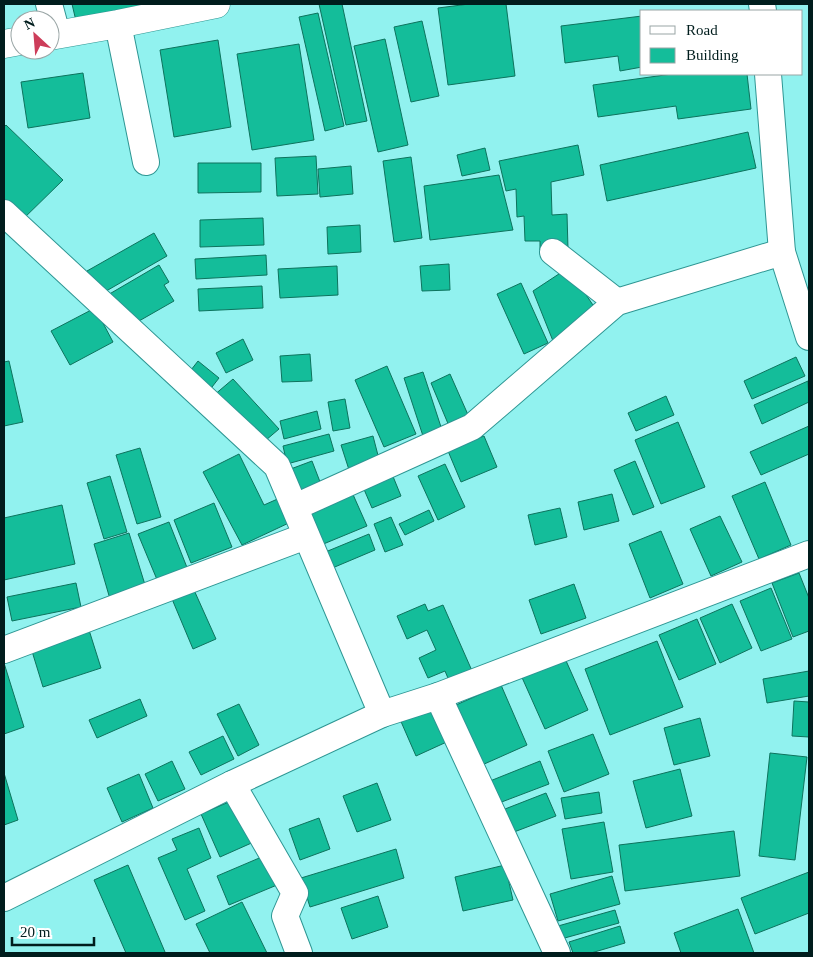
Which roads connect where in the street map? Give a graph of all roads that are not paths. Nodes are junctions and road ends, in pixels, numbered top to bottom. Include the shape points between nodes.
1 (216, 4) edge
2 (118, 24) junction
3 (60, 34) edge
4 (768, 75) edge
5 (146, 162) dead end
6 (4, 213) edge
7 (553, 252) dead end
8 (782, 252) junction
9 (616, 302) junction
10 (809, 337) edge
11 (295, 507) junction
12 (306, 536) junction
13 (809, 554) edge
14 (4, 650) edge
15 (438, 696) junction
16 (382, 714) junction
17 (232, 784) junction
18 (4, 898) edge
19 (299, 953) edge
20 (558, 953) edge

1 - 2 street
2 - 3 street
2 - 5 street
4 - 8 street
6 - 11 street via 278,466
7 - 9 street
8 - 9 street
8 - 10 street
9 - 11 street via 472,427
11 - 12 street
12 - 14 street
12 - 16 street
13 - 15 street
15 - 16 street
15 - 20 street
16 - 17 street
17 - 18 street
17 - 19 street via 295,893 285,916

